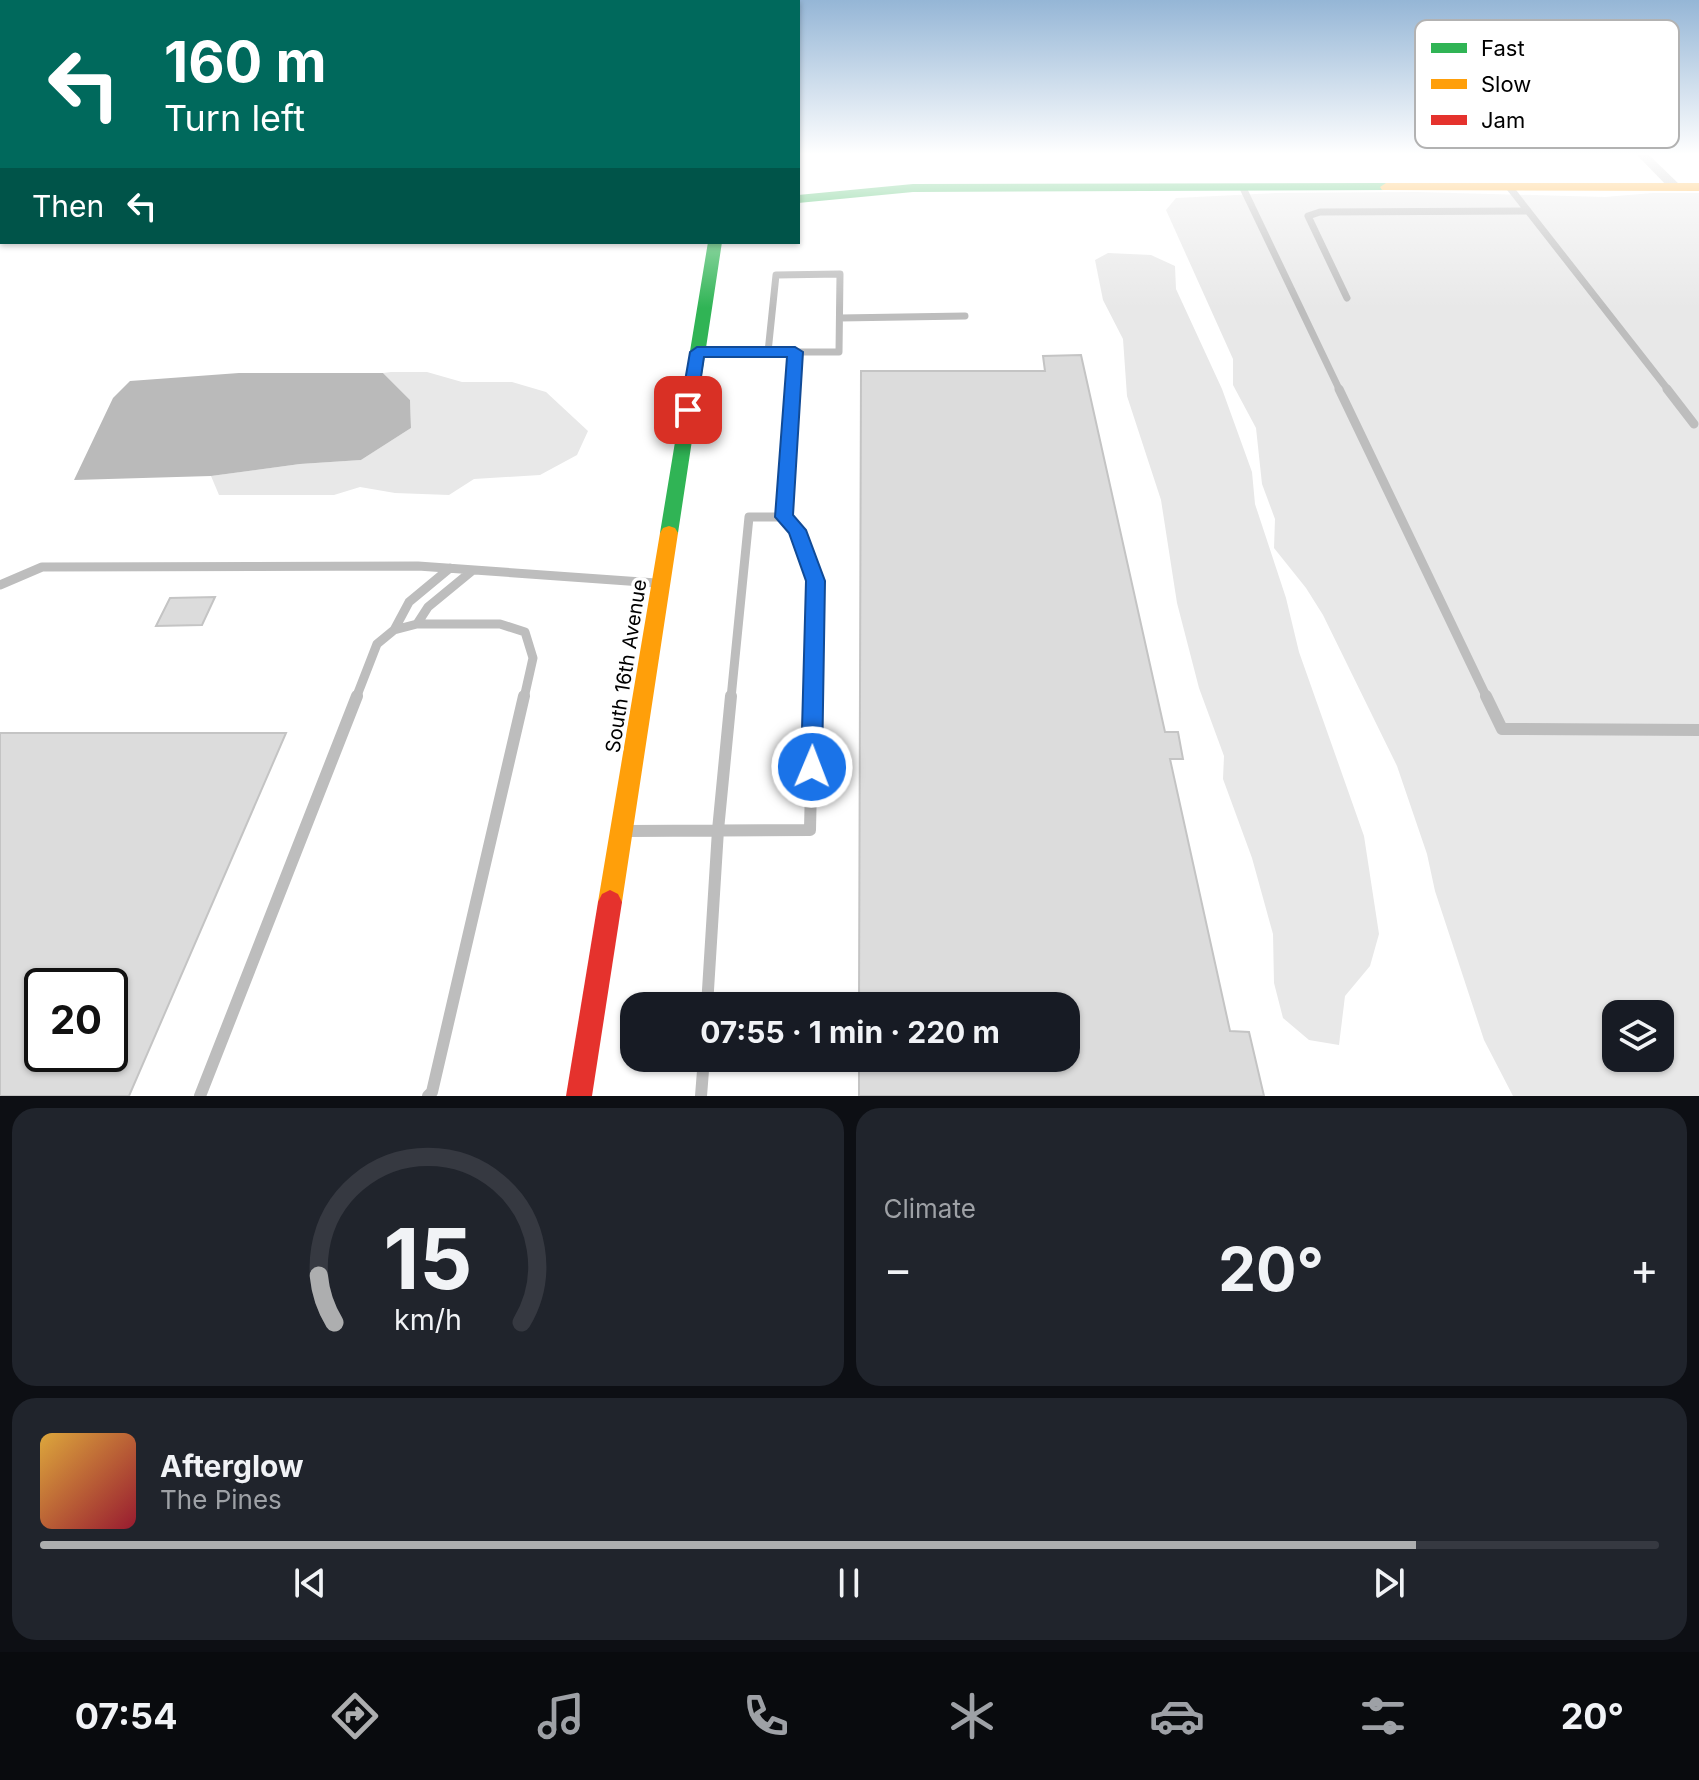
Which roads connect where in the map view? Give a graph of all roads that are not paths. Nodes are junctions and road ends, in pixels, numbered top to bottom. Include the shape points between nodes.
1 (1252, 206) edge
2 (1524, 206) edge
3 (1528, 211) junction
4 (715, 244) edge
5 (1347, 298) dead end
6 (965, 316) dead end
7 (840, 318) junction
8 (697, 352) junction
9 (768, 352) junction
10 (795, 352) junction
11 (1694, 424) dead end
12 (784, 517) junction
13 (450, 568) junction
14 (474, 570) junction
15 (661, 584) junction
16 (0, 585) edge
17 (417, 624) junction
18 (394, 630) junction
19 (1699, 730) edge
20 (718, 830) junction
21 (622, 831) junction
22 (708, 992) edge
23 (703, 1072) edge
24 (200, 1096) edge
25 (428, 1096) edge
26 (579, 1096) edge
27 (701, 1096) edge

1 - 19 lane via 1502,729
2 - 3 lane
3 - 5 lane via 1308,216
3 - 11 lane
4 - 8 street, South 16th Avenue
6 - 7 lane
7 - 9 lane via 840,274 776,275
7 - 10 lane via 839,352
8 - 9 lane
8 - 15 street, South 16th Avenue
9 - 10 lane
10 - 12 lane
12 - 20 lane via 749,517
12 - 20 lane via 797,530 815,581 810,830
13 - 14 lane
13 - 16 lane via 42,567
13 - 18 lane via 397,614
14 - 15 lane
14 - 17 lane via 424,610
15 - 21 street, South 16th Avenue
17 - 18 lane
17 - 25 lane via 500,624 525,632 533,658
18 - 24 lane via 377,644
20 - 21 lane
20 - 22 lane
21 - 26 street, South 16th Avenue
23 - 27 lane

